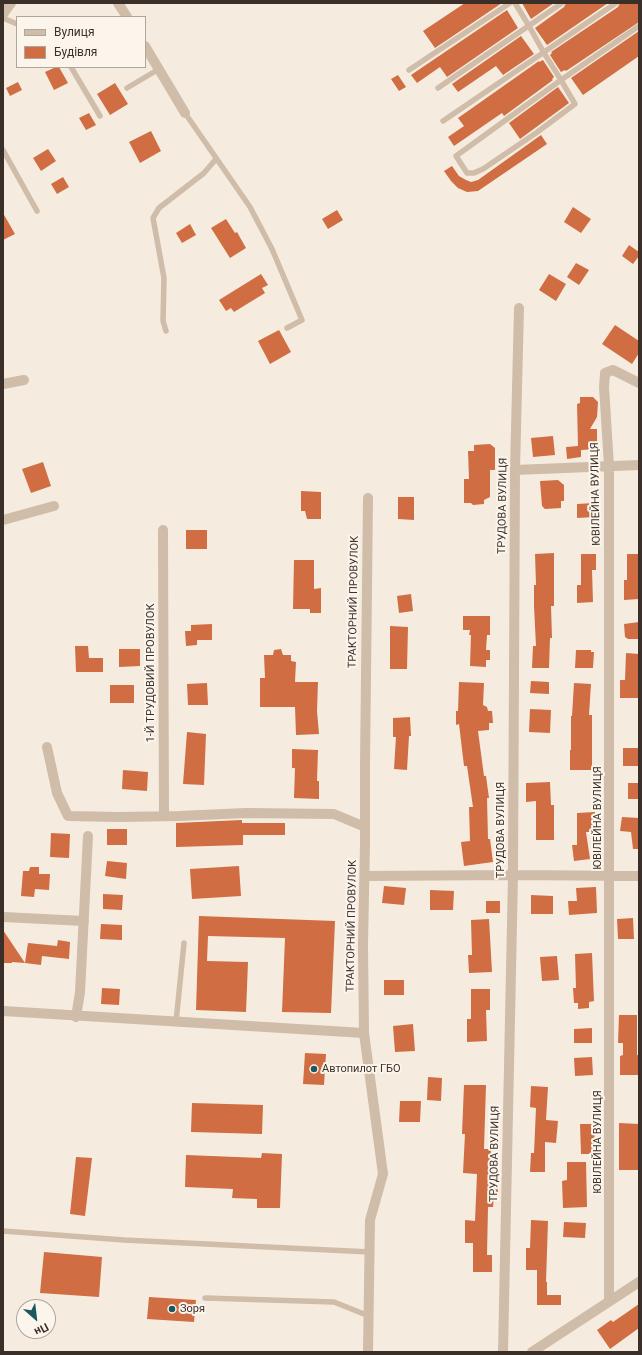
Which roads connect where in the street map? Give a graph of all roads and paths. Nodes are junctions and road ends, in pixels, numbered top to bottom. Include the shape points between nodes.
1 (11, 3) edge
2 (118, 3) edge
3 (510, 3) edge
4 (515, 3) edge
5 (562, 3) edge
6 (616, 3) edge
7 (3, 14) edge
8 (126, 16) edge
9 (3, 18) edge
10 (16, 24) edge
11 (529, 26) junction
12 (639, 26) edge
13 (146, 48) edge
14 (544, 53) junction
15 (72, 68) edge
16 (159, 69) junction
17 (409, 70) dead end
18 (561, 80) junction
19 (127, 88) dead end
20 (438, 88) dead end
21 (185, 113) joint
22 (100, 116) dead end
23 (443, 121) dead end
24 (3, 150) edge
25 (216, 158) junction
26 (37, 211) dead end
27 (519, 308) dead end
28 (287, 328) dead end
29 (166, 331) dead end
30 (24, 380) dead end
31 (639, 383) edge
32 (3, 384) edge
33 (639, 465) edge
34 (609, 466) junction
35 (515, 470) junction
36 (368, 498) dead end
37 (54, 506) dead end
38 (3, 520) edge
39 (163, 530) dead end
40 (47, 747) dead end
41 (164, 816) junction
42 (365, 826) junction
43 (88, 836) dead end
44 (513, 875) junction
45 (365, 876) junction
46 (610, 876) junction
47 (639, 876) edge
48 (3, 917) edge
49 (84, 921) junction
50 (184, 943) dead end
51 (3, 1012) edge
52 (76, 1017) junction
53 (176, 1022) junction
54 (364, 1033) junction
55 (3, 1231) edge
56 (370, 1252) junction
57 (639, 1282) edge
58 (205, 1298) dead end
59 (609, 1302) junction
60 (369, 1316) junction
61 (368, 1352) edge
62 (503, 1352) edge
63 (532, 1352) edge

1 - 7 street
2 - 8 street
3 - 17 lane
4 - 11 lane
5 - 11 lane
6 - 14 lane
9 - 10 lane
11 - 14 lane
11 - 20 lane
12 - 18 lane
13 - 16 street
14 - 18 lane
14 - 23 lane
15 - 22 lane
16 - 19 lane
16 - 21 street
18 - 18 lane via 456,156 467,173 482,169 575,104
21 - 25 lane
24 - 26 lane
25 - 28 lane via 250,207 272,250 302,320
25 - 29 lane via 204,172 159,208 153,218 164,278 163,321
27 - 35 street, ТРУДОВА ВУЛИЦЯ
30 - 32 street
31 - 34 street, ЮВІЛЕЙНА ВУЛИЦЯ via 613,370 604,373
33 - 34 street
34 - 35 street
34 - 46 street, ЮВІЛЕЙНА ВУЛИЦЯ
35 - 44 street, ТРУДОВА ВУЛИЦЯ
36 - 42 street, ТРАКТОРНИЙ ПРОВУЛОК
37 - 38 street
39 - 41 street, 1-Й ТРУДОВИЙ ПРОВУЛОК
40 - 41 street via 57,793 68,816
41 - 42 street via 246,813 334,814
42 - 45 street, ТРАКТОРНИЙ ПРОВУЛОК
43 - 49 street
44 - 45 street
44 - 46 street
44 - 62 street, ТРУДОВА ВУЛИЦЯ
45 - 54 street, ТРАКТОРНИЙ ПРОВУЛОК
46 - 47 street
46 - 59 street, ЮВІЛЕЙНА ВУЛИЦЯ
48 - 49 street
49 - 52 street
50 - 53 lane
51 - 52 street
52 - 53 street
53 - 54 street
54 - 56 street, ТРАКТОРНИЙ ПРОВУЛОК via 383,1174 370,1220
55 - 56 lane via 124,1240
56 - 60 street, ТРАКТОРНИЙ ПРОВУЛОК
57 - 59 street
58 - 60 lane via 334,1302
59 - 63 street
60 - 61 street, ТРАКТОРНИЙ ПРОВУЛОК

